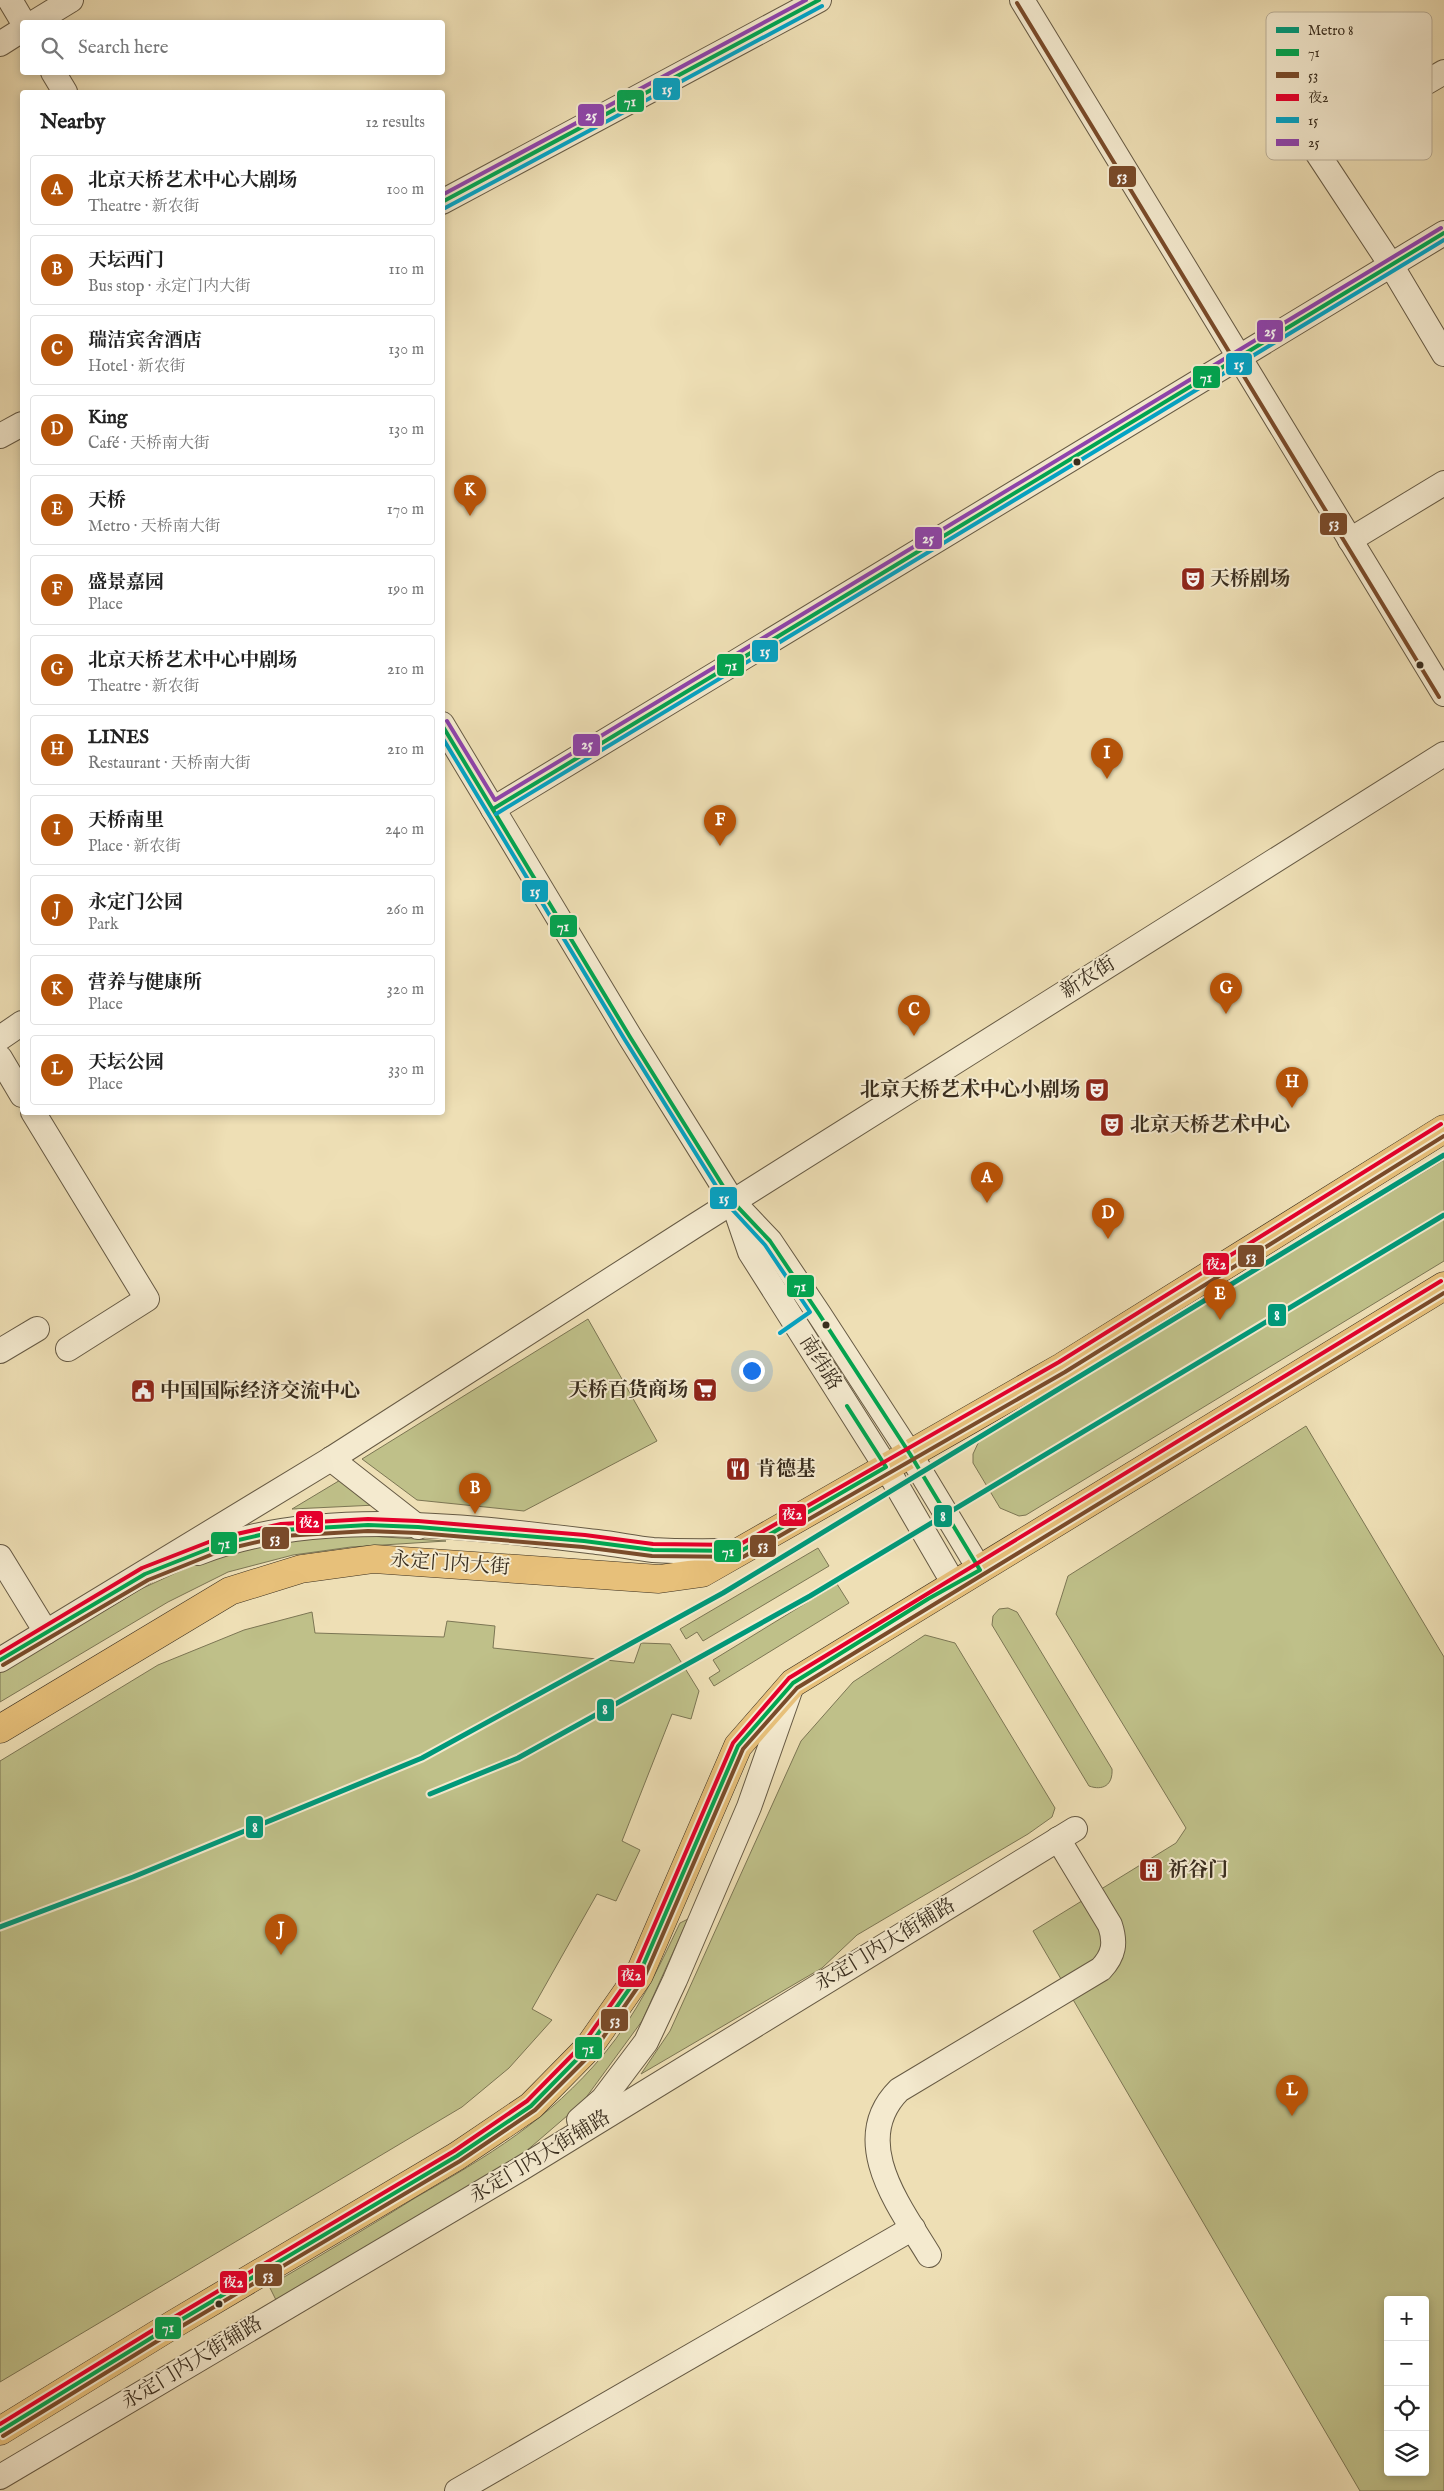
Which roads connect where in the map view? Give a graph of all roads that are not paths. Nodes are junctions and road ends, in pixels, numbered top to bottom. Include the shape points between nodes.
1 (10, 0) edge
2 (71, 0) edge
3 (819, 0) edge
4 (1022, 0) edge
5 (22, 20) edge
6 (38, 20) edge
7 (20, 31) edge
8 (0, 44) edge
9 (1444, 72) edge
10 (55, 75) edge
11 (1432, 79) edge
12 (64, 90) edge
13 (1322, 160) edge
14 (445, 200) edge
15 (1444, 232) edge
16 (1391, 265) junction
17 (1444, 354) edge
18 (1239, 357) junction
19 (20, 425) edge
20 (0, 436) edge
21 (1444, 483) edge
22 (1350, 540) junction
23 (1444, 694) edge
24 (446, 738) edge
25 (1444, 754) edge
26 (494, 809) junction
27 (20, 1025) edge
28 (0, 1038) edge
29 (0, 1058) edge
30 (20, 1092) edge
31 (35, 1115) edge
32 (1444, 1128) edge
33 (733, 1202) junction
34 (1444, 1286) edge
35 (37, 1329) dead end
36 (68, 1349) dead end
37 (0, 1351) edge
38 (910, 1454) junction
39 (331, 1459) junction
40 (886, 1467) junction
41 (418, 1527) junction
42 (741, 1551) junction
43 (0, 1557) edge
44 (980, 1570) junction
45 (145, 1574) junction
46 (954, 1584) junction
47 (46, 1632) junction
48 (0, 1660) edge
49 (793, 1683) junction
50 (0, 1729) edge
51 (522, 2168) junction
52 (912, 2228) junction
53 (929, 2255) dead end
54 (0, 2431) edge
55 (0, 2477) edge
56 (457, 2491) edge

1 - 5 street
2 - 6 street
3 - 14 street
4 - 18 street
7 - 8 street
9 - 11 street
10 - 12 street
13 - 16 street
15 - 16 street
16 - 17 street
16 - 18 street
18 - 22 street
18 - 26 street
19 - 20 street
21 - 22 street
22 - 23 street
24 - 26 street, 南纬路
25 - 33 street, 新农街
26 - 33 street, 南纬路
27 - 28 street
29 - 30 street
31 - 36 street via 147,1300
32 - 38 main road, 永定门内大街 via 1062,1367
33 - 38 street, 南纬路 via 770,1241
33 - 39 street
33 - 40 street, 南纬路 via 750,1252
34 - 44 main road
35 - 37 street
38 - 40 main road, 永定门内大街
38 - 44 street, 南纬路
39 - 41 street
39 - 45 street
40 - 42 main road, 永定门内大街
40 - 46 street, 南纬路
41 - 42 street via 599,1542 653,1550
41 - 45 street via 368,1525 282,1530 221,1544
42 - 50 main road, 永定门内大街 via 702,1573 659,1579 374,1559 301,1569 230,1591
43 - 47 street
44 - 46 main road
45 - 47 street
46 - 49 main road
47 - 48 street
49 - 51 street via 749,1806 646,2042 603,2099
49 - 54 main road via 738,1746 634,1982 588,2048 531,2106 457,2156
51 - 52 street, 永定门内大街辅路 via 1067,1834 1110,1925 1114,1938 1111,1955 1101,1969 899,2090 890,2099 880,2117 876,2147 884,2174
51 - 55 street, 永定门内大街辅路
52 - 53 street
52 - 56 street

